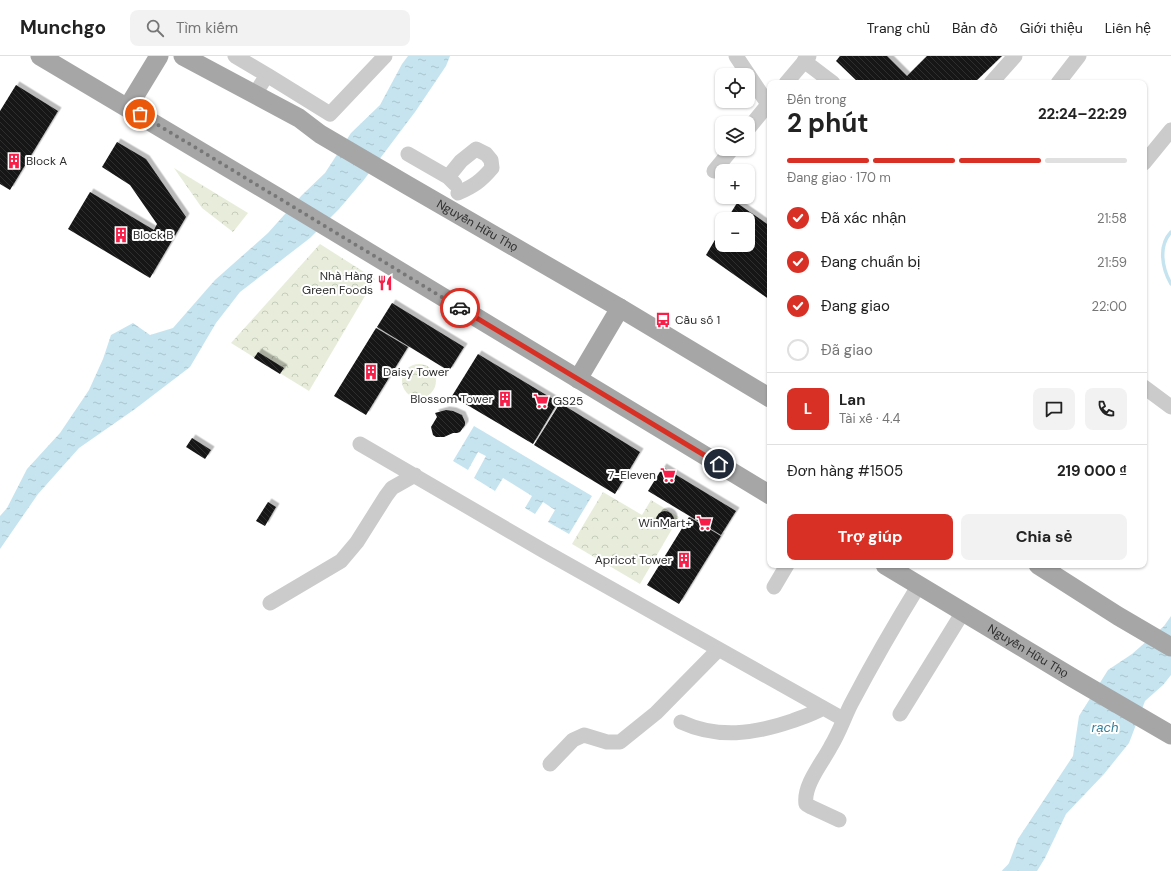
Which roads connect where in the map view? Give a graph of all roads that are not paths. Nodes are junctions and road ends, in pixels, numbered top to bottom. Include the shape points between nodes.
1 (40, 56) edge
2 (159, 56) edge
3 (183, 56) edge
4 (236, 56) edge
5 (385, 56) edge
6 (736, 56) edge
7 (1015, 56) edge
8 (1079, 56) edge
9 (807, 59) edge
10 (267, 75) junction
11 (789, 80) edge
12 (830, 80) edge
13 (994, 80) edge
14 (1060, 80) edge
15 (255, 94) junction
16 (767, 102) edge
17 (128, 107) junction
18 (767, 107) edge
19 (755, 121) edge
20 (1171, 130) edge
21 (408, 154) dead end
22 (726, 156) edge
23 (1147, 159) edge
24 (714, 171) dead end
25 (448, 177) junction
26 (458, 193) junction
27 (448, 209) junction
28 (620, 308) junction
29 (578, 379) junction
30 (1147, 389) edge
31 (767, 396) edge
32 (1171, 407) edge
33 (360, 444) dead end
34 (415, 475) junction
35 (767, 493) edge
36 (785, 568) edge
37 (890, 568) edge
38 (1043, 568) edge
39 (919, 585) junction
40 (774, 587) dead end
41 (270, 603) dead end
42 (963, 612) junction
43 (1171, 647) edge
44 (718, 650) junction
45 (823, 708) junction
46 (900, 714) dead end
47 (843, 719) junction
48 (681, 722) dead end
49 (1171, 735) edge
50 (550, 764) dead end
51 (839, 820) dead end

1 - 17 main road
2 - 17 main road
3 - 15 main road, Nguyễn Hữu Thọ
4 - 10 street
5 - 10 street via 330,114
6 - 16 street
7 - 13 street
8 - 14 street
9 - 11 street
9 - 12 street
10 - 15 street
15 - 27 main road, Nguyễn Hữu Thọ
17 - 29 main road
18 - 19 street
20 - 23 street
21 - 25 street
22 - 24 street
25 - 26 street via 456,184
25 - 26 street via 461,161 476,149 491,160 492,168 483,179 473,187
26 - 27 street
27 - 28 main road, Nguyễn Hữu Thọ
28 - 29 main road
28 - 31 main road, Nguyễn Hữu Thọ
29 - 35 main road
30 - 32 street
33 - 34 street
34 - 41 street via 392,488 357,542 341,561
34 - 44 street
36 - 40 street
37 - 39 main road, Nguyễn Hữu Thọ
38 - 43 main road
39 - 42 main road, Nguyễn Hữu Thọ
39 - 47 street
42 - 46 street
42 - 49 main road, Nguyễn Hữu Thọ
44 - 45 street
44 - 50 street via 656,713 620,742 607,742 584,735 573,740
45 - 47 street
45 - 48 street via 816,713 786,723 739,734 694,728
47 - 51 street via 832,745 814,774 805,801 811,807

